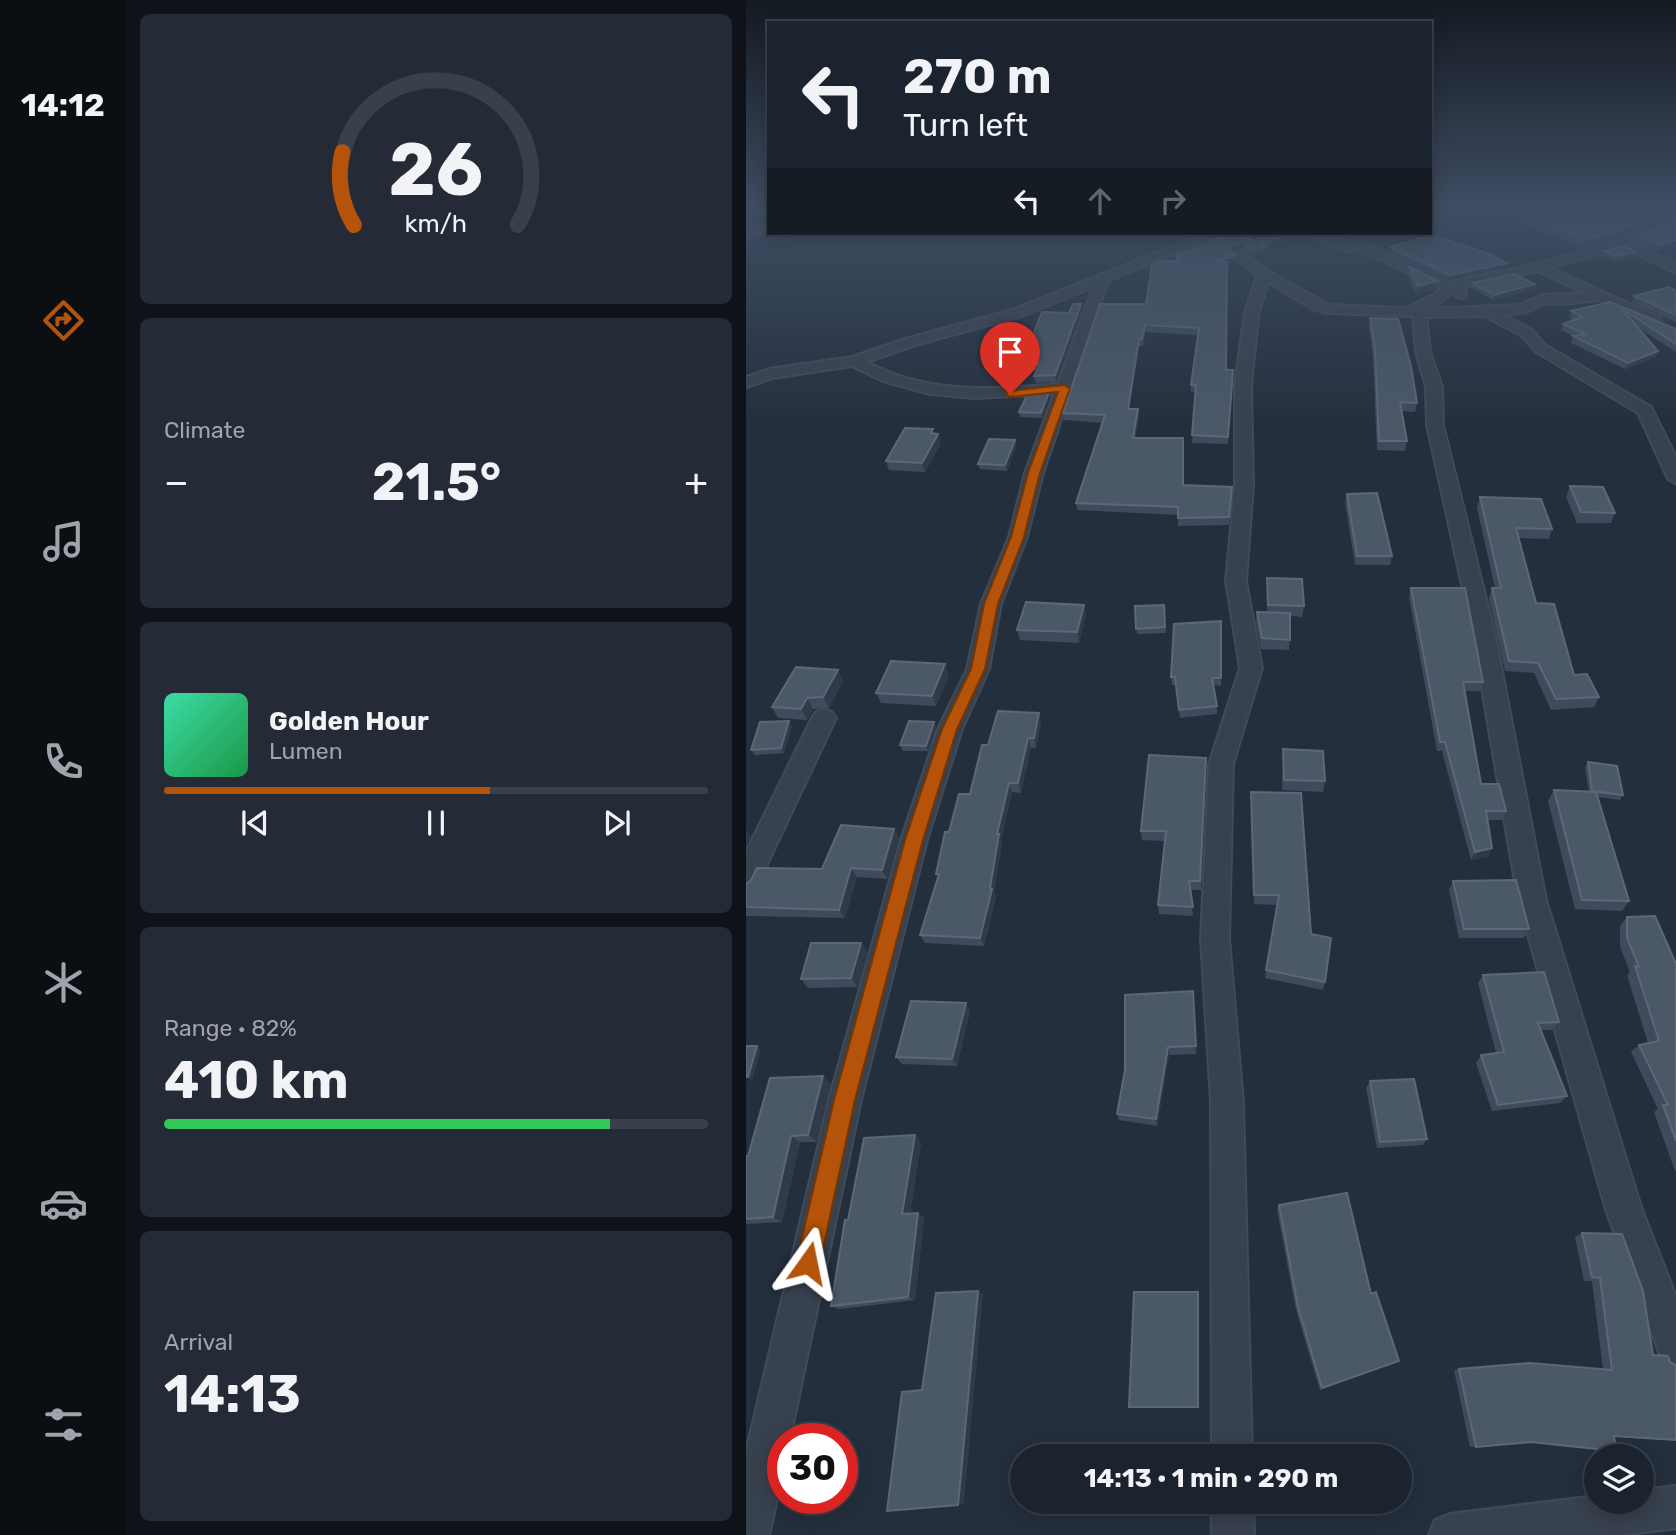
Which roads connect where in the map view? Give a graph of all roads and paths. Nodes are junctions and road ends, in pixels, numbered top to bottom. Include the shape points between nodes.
1 (1097, 281) edge
2 (1102, 281) edge
3 (1262, 281) edge
4 (1275, 281) edge
5 (1436, 281) edge
6 (1473, 281) edge
7 (1566, 281) edge
8 (1448, 286) junction
9 (1597, 296) junction
10 (1419, 312) junction
11 (1487, 312) junction
12 (1665, 325) edge
13 (854, 360) junction
14 (746, 382) edge
15 (1064, 388) junction
16 (1676, 479) edge
17 (824, 718) dead end
18 (746, 880) edge
19 (1676, 1349) edge
20 (1232, 1444) edge
21 (1676, 1507) edge
22 (1232, 1514) edge
23 (748, 1535) edge
24 (1233, 1535) edge
25 (1451, 1535) edge

1 - 13 street via 1017,313
2 - 15 street
3 - 20 street via 1252,312 1244,384 1244,485 1236,581 1251,668 1221,764 1215,939 1227,1102
4 - 10 street via 1318,306
5 - 8 street
6 - 8 street
7 - 9 street
8 - 10 street via 1434,301 1414,308
8 - 11 street
9 - 11 street via 1543,299 1522,309
9 - 12 street
10 - 11 street
10 - 19 street via 1423,352 1434,387 1436,425 1484,635 1532,900 1624,1210
11 - 16 street via 1528,333 1540,348 1646,410
13 - 14 street
13 - 15 street via 912,386 1010,394
15 - 23 street via 1034,473 1018,537 991,604 978,669 950,729 914,840 845,1100
17 - 18 street
21 - 25 street
22 - 24 street

